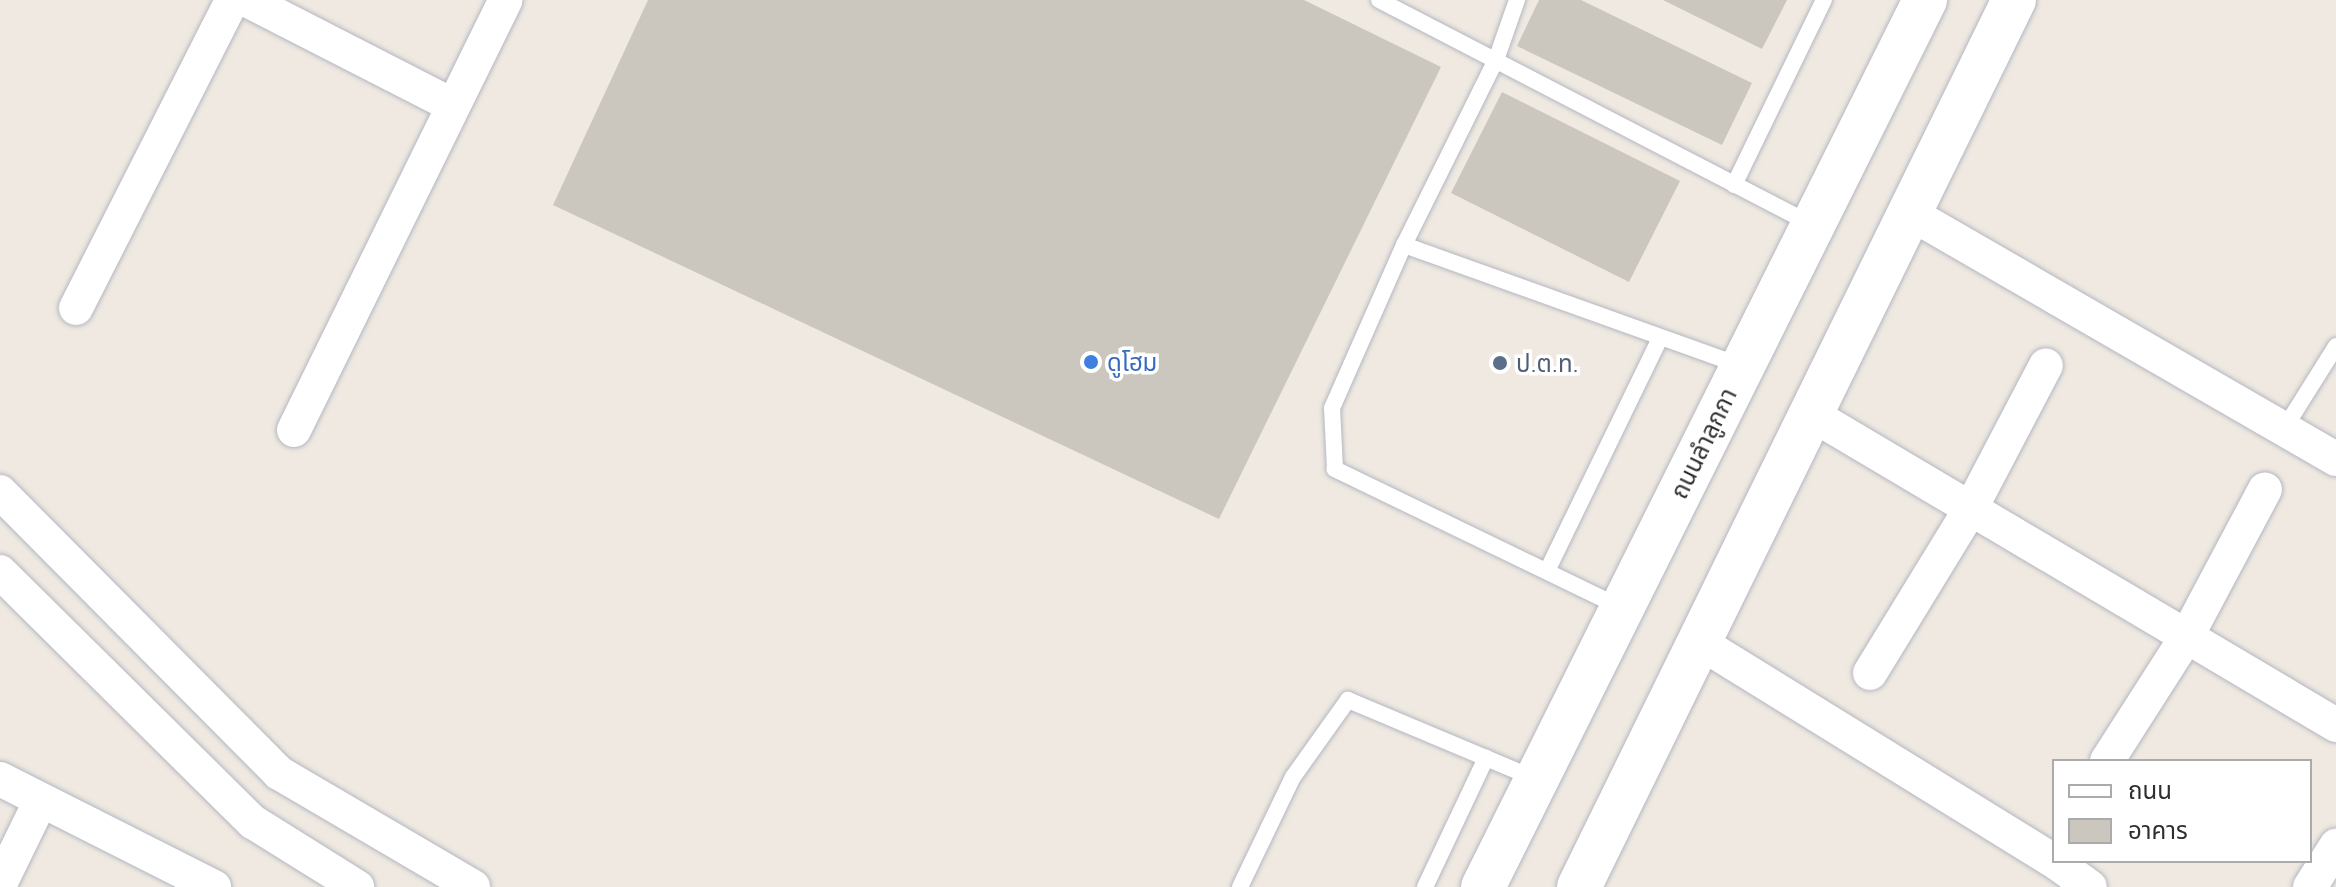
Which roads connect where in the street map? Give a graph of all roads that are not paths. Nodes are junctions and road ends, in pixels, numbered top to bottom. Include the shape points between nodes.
1 (232, 0) edge
2 (247, 0) edge
3 (506, 0) edge
4 (1379, 0) edge
5 (1517, 0) edge
6 (1824, 0) edge
7 (1925, 0) edge
8 (2014, 0) edge
9 (1496, 60) junction
10 (452, 105) junction
11 (1734, 185) junction
12 (1908, 212) junction
13 (1814, 225) junction
14 (1404, 245) junction
15 (76, 308) dead end
16 (1660, 338) junction
17 (2334, 354) edge
18 (2046, 365) dead end
19 (1742, 366) junction
20 (1811, 414) junction
21 (2284, 429) junction
22 (294, 430) dead end
23 (2336, 459) edge
24 (2265, 489) dead end
25 (0, 492) edge
26 (1971, 508) junction
27 (1547, 571) junction
28 (0, 572) edge
29 (89, 586) junction
30 (1622, 608) junction
31 (54, 627) junction
32 (2187, 636) junction
33 (1699, 642) junction
34 (1870, 673) dead end
35 (2336, 725) edge
36 (1486, 758) junction
37 (2108, 759) edge
38 (0, 779) edge
39 (1536, 779) junction
40 (41, 800) junction
41 (2336, 846) edge
42 (2052, 860) edge
43 (2057, 863) edge
44 (0, 884) edge
45 (214, 887) edge
46 (357, 887) edge
47 (473, 887) edge
48 (1240, 887) edge
49 (1425, 887) edge
50 (1483, 887) edge
51 (1579, 887) edge
52 (2090, 887) edge
53 (2310, 887) edge

1 - 15 street
2 - 10 street
3 - 10 street
4 - 9 lane
5 - 9 lane
6 - 11 lane
7 - 13 main road, ถนนลำลูกกา
8 - 12 main road
9 - 11 lane
9 - 14 lane
10 - 22 street
11 - 13 lane
12 - 20 main road
12 - 21 street
13 - 19 main road, ถนนลำลูกกา
14 - 16 lane
14 - 27 lane via 1332,408 1335,469
16 - 19 lane
16 - 27 lane
17 - 21 lane
18 - 26 street
19 - 30 main road, ถนนลำลูกกา
20 - 26 street
20 - 33 main road
21 - 23 street
24 - 32 street
25 - 29 street
26 - 32 street
26 - 34 street
27 - 30 lane
28 - 31 street
29 - 31 street
29 - 47 street via 279,773
30 - 39 main road, ถนนลำลูกกา
31 - 46 street via 253,822
32 - 35 street
32 - 37 street
33 - 42 street
33 - 51 main road
36 - 39 lane
36 - 48 lane via 1348,700 1293,777
36 - 49 lane
38 - 40 street
39 - 50 main road, ถนนลำลูกกา
40 - 44 street
40 - 45 street
41 - 53 street
43 - 52 street

